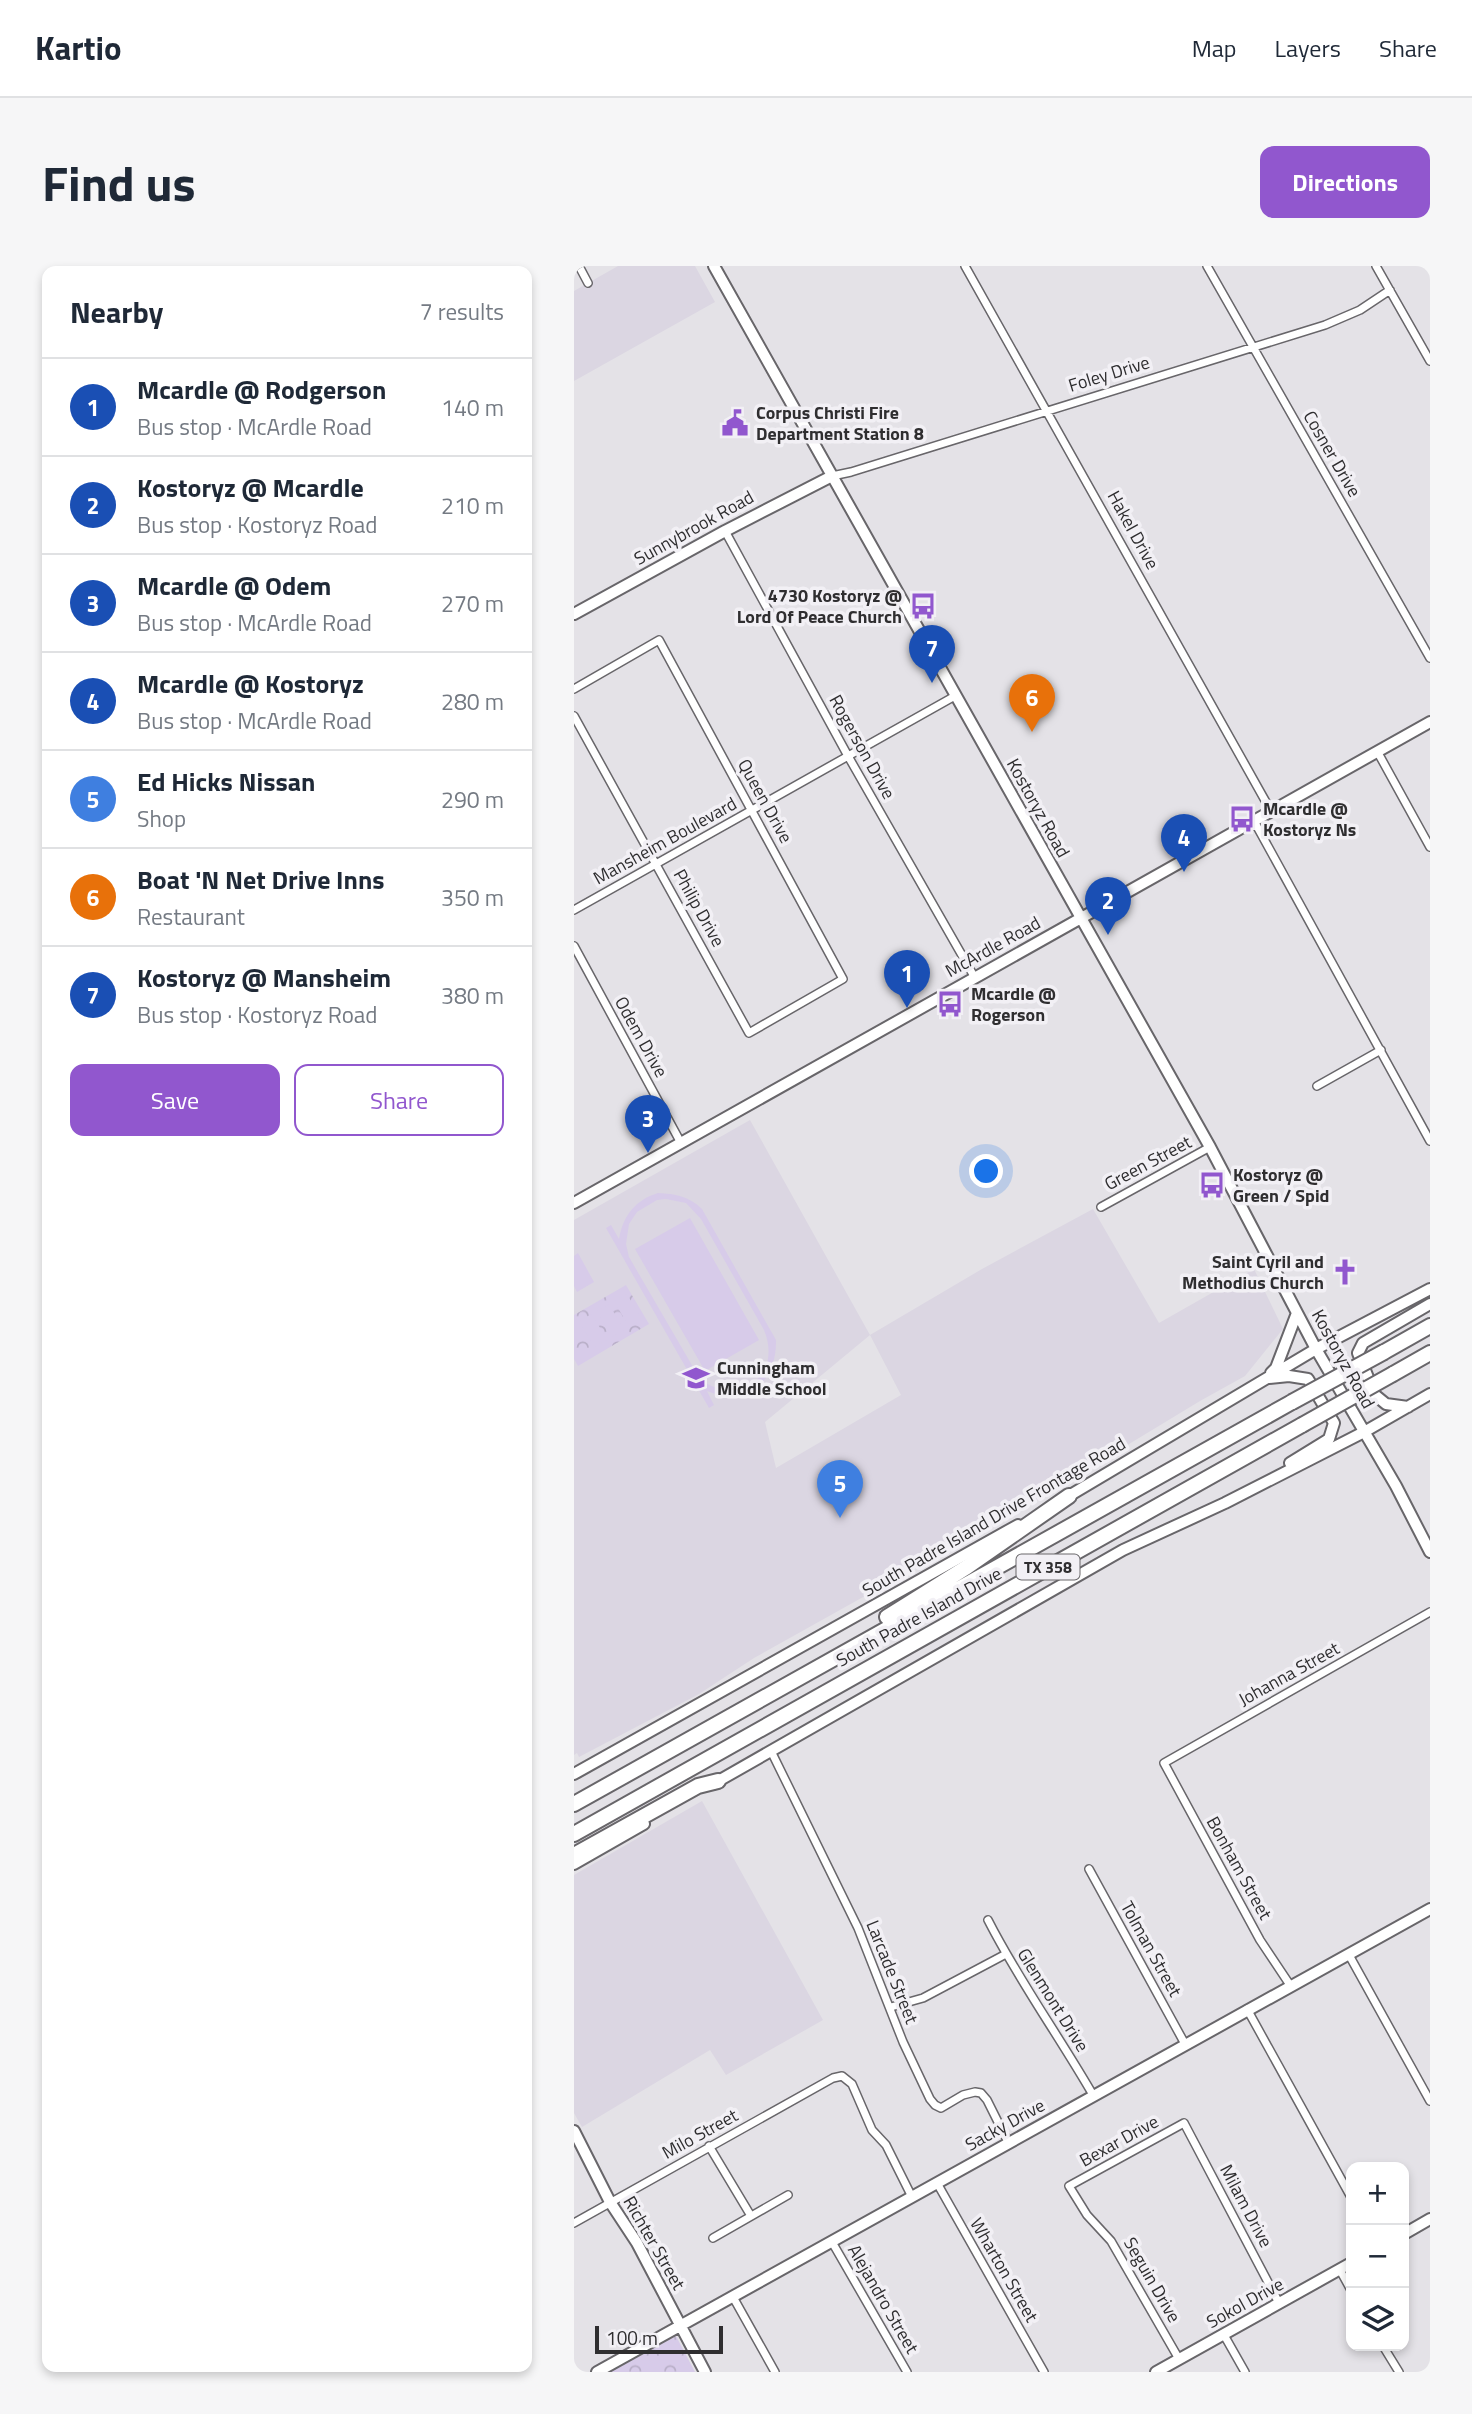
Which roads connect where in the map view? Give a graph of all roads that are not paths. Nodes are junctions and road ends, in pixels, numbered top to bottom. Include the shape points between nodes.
1 (579, 266) edge
2 (714, 266) edge
3 (965, 266) edge
4 (1207, 266) edge
5 (1376, 266) edge
6 (588, 283) dead end
7 (1390, 290) junction
8 (1253, 346) junction
9 (1430, 360) edge
10 (1047, 410) junction
11 (832, 476) junction
12 (725, 531) junction
13 (574, 614) edge
14 (1430, 658) edge
15 (574, 689) edge
16 (955, 696) junction
17 (574, 716) edge
18 (1430, 722) edge
19 (1377, 751) junction
20 (848, 756) junction
21 (753, 810) junction
22 (1272, 811) junction
23 (1254, 821) junction
24 (1430, 847) edge
25 (657, 863) junction
26 (574, 910) edge
27 (1080, 918) junction
28 (574, 946) edge
29 (975, 978) junction
30 (797, 1006) joint
31 (1381, 1050) junction
32 (1317, 1086) dead end
33 (1430, 1141) edge
34 (681, 1143) junction
35 (1210, 1147) junction
36 (576, 1199) edge
37 (1101, 1206) dead end
38 (1430, 1289) edge
39 (1430, 1304) edge
40 (1297, 1313) junction
41 (1430, 1326) edge
42 (1316, 1349) junction
43 (1430, 1353) edge
44 (1267, 1378) junction
45 (1430, 1394) edge
46 (1409, 1406) junction
47 (1364, 1432) junction
48 (1069, 1496) junction
49 (1225, 1503) junction
50 (1430, 1552) edge
51 (1430, 1612) edge
52 (758, 1699) junction
53 (771, 1751) junction
54 (1164, 1763) joint
55 (574, 1774) edge
56 (718, 1781) junction
57 (574, 1804) edge
58 (574, 1834) edge
59 (574, 1855) edge
60 (574, 1864) edge
61 (1089, 1869) dead end
62 (1430, 1909) edge
63 (988, 1920) dead end
64 (1006, 1954) junction
65 (1349, 1955) junction
66 (1290, 1985) junction
67 (891, 2007) junction
68 (1247, 2009) junction
69 (1185, 2044) junction
70 (1093, 2095) junction
71 (1430, 2101) edge
72 (1184, 2123) joint
73 (574, 2131) edge
74 (1009, 2144) junction
75 (709, 2146) junction
76 (937, 2183) junction
77 (1069, 2186) joint
78 (1346, 2188) edge
79 (788, 2195) dead end
80 (912, 2197) junction
81 (610, 2202) junction
82 (751, 2216) junction
83 (1430, 2219) edge
84 (574, 2223) edge
85 (1409, 2231) edge
86 (713, 2238) dead end
87 (832, 2242) junction
88 (1346, 2266) edge
89 (1340, 2270) junction
90 (1350, 2288) edge
91 (733, 2297) junction
92 (1279, 2303) junction
93 (681, 2327) junction
94 (1224, 2335) junction
95 (1386, 2351) edge
96 (1179, 2359) junction
97 (597, 2372) edge
98 (705, 2372) edge
99 (775, 2372) edge
100 (908, 2372) edge
101 (1044, 2372) edge
102 (1156, 2372) edge
103 (1245, 2372) edge
104 (1399, 2372) edge

1 - 6 street
2 - 11 main road, Kostoryz Road
3 - 10 street, Hakel Drive
4 - 8 street, Cosner Drive
5 - 7 street
7 - 8 street, Foley Drive via 1325,325
7 - 9 street
8 - 10 street, Foley Drive
8 - 14 street, Cosner Drive
10 - 11 street, Foley Drive
10 - 22 street, Hakel Drive
11 - 12 main road, Sunnybrook Road
11 - 16 main road, Kostoryz Road
12 - 13 main road, Sunnybrook Road
12 - 20 street, Rogerson Drive
15 - 21 street, Queen Drive via 659,640
16 - 20 street, Mansheim Boulevard
16 - 27 main road, Kostoryz Road
17 - 25 street, Philip Drive
18 - 19 main road, McArdle Road
19 - 22 main road, McArdle Road
19 - 24 street
20 - 21 street, Mansheim Boulevard
20 - 29 street, Rogerson Drive
21 - 25 street, Mansheim Boulevard
21 - 30 street, Queen Drive via 843,979
22 - 23 main road, McArdle Road
23 - 27 main road, McArdle Road
23 - 31 street
25 - 26 street, Mansheim Boulevard
25 - 30 street, Philip Drive via 749,1033
27 - 29 main road, McArdle Road
27 - 35 main road, Kostoryz Road
28 - 34 street, Odem Drive
29 - 34 main road, McArdle Road
31 - 32 street
31 - 33 street
34 - 36 main road, McArdle Road
35 - 37 street, Green Street
35 - 40 main road, Kostoryz Road
38 - 42 main road, South Padre Island Drive Frontage Road
39 - 46 main road via 1363,1343 1358,1353 1375,1395 1386,1404
40 - 42 main road, Kostoryz Road
40 - 44 main road via 1276,1367
41 - 52 highway, South Padre Island Drive / TX 358, bridge
42 - 44 main road, South Padre Island Drive Frontage Road
42 - 47 main road, Kostoryz Road
43 - 58 highway, South Padre Island Drive / TX 358, bridge
44 - 48 main road, South Padre Island Drive Frontage Road
44 - 49 main road via 1308,1380 1334,1423 1329,1439
45 - 46 main road
46 - 47 main road
47 - 49 main road
47 - 50 main road, Kostoryz Road
48 - 52 highway via 967,1567
48 - 55 main road, South Padre Island Drive Frontage Road
49 - 53 main road via 1124,1550
51 - 54 street, Johanna Street
52 - 57 highway, South Padre Island Drive / TX 358
53 - 56 main road
53 - 67 street, Larcade Street via 858,1928
54 - 66 street, Bonham Street via 1260,1940
56 - 59 highway via 698,1786
56 - 60 main road
61 - 69 street, Tolman Street
62 - 65 main road, Sacky Drive
63 - 64 street, Glenmont Drive
64 - 67 street via 923,1998
64 - 70 street, Glenmont Drive
65 - 66 main road, Sacky Drive
65 - 71 street
66 - 68 main road, Sacky Drive
67 - 74 street, Larcade Street via 902,2042 935,2105 941,2108 975,2091 981,2093
68 - 69 main road, Sacky Drive
68 - 78 street
69 - 70 main road, Sacky Drive
70 - 74 main road, Sacky Drive
72 - 77 street, Bexar Drive
72 - 92 street, Milam Drive
73 - 81 main road, Richter Street
74 - 76 main road, Sacky Drive
75 - 80 street, Milo Street via 842,2076 852,2084 872,2130 886,2145
75 - 81 street, Milo Street
75 - 82 street
76 - 80 main road, Sacky Drive
76 - 101 street, Wharton Street
77 - 96 street, Seguin Drive via 1111,2241
79 - 82 street
80 - 87 main road, Sacky Drive
81 - 84 street, Milo Street
81 - 93 main road, Richter Street
82 - 86 street
83 - 85 main road
87 - 91 main road, Sacky Drive
87 - 100 street, Alejandro Street
88 - 89 main road, Sokol Drive
89 - 90 street
89 - 92 main road, Sokol Drive
91 - 93 main road, Sacky Drive
91 - 99 street
92 - 94 main road, Sokol Drive
93 - 97 main road, Sacky Drive
93 - 98 main road, Richter Street
94 - 96 main road, Sokol Drive
94 - 103 street
95 - 104 street
96 - 102 main road, Sokol Drive

